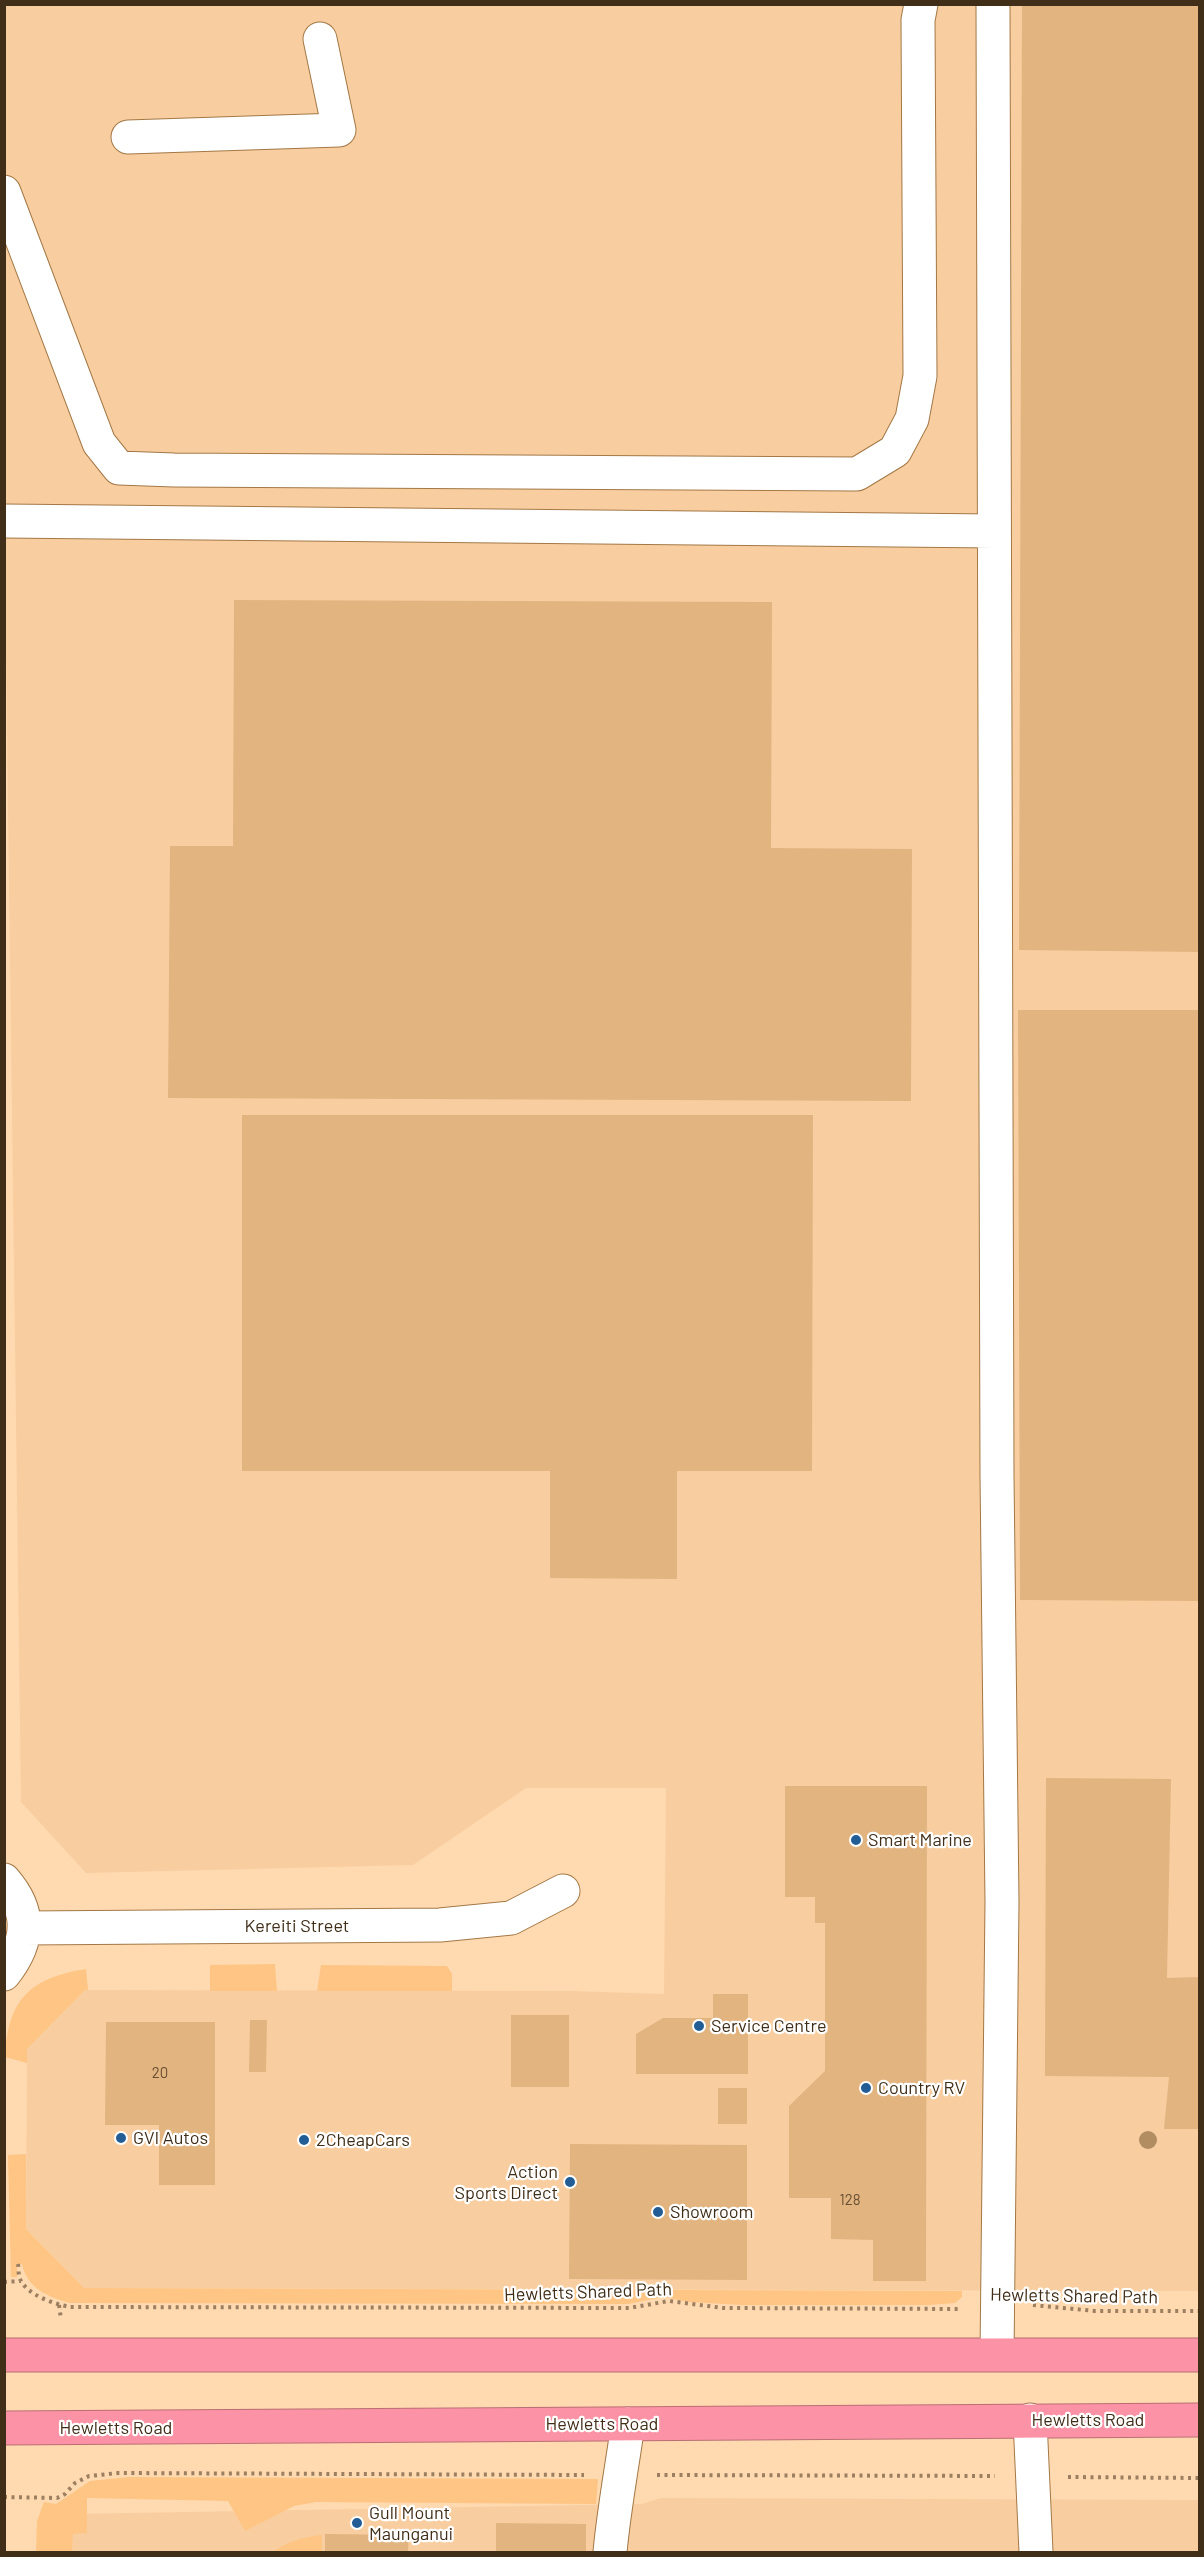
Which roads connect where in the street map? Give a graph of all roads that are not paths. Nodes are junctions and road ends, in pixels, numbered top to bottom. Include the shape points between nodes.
1 (921, 4) edge
2 (993, 4) edge
3 (321, 39) dead end
4 (128, 137) dead end
5 (4, 192) edge
6 (4, 521) edge
7 (994, 531) junction
8 (4, 1880) edge
9 (563, 1891) dead end
10 (24, 1928) junction
11 (4, 1974) edge
12 (997, 2354) junction
13 (4, 2355) edge
14 (1200, 2355) edge
15 (1030, 2420) junction
16 (1200, 2420) edge
17 (628, 2424) junction
18 (4, 2428) edge
19 (610, 2553) edge
20 (1036, 2553) edge

1 - 5 street via 920,376 912,419 895,451 857,474 119,468 99,443
2 - 7 street
3 - 4 street via 339,130
6 - 7 street
7 - 12 street via 1002,1902
8 - 10 street via 16,1893 24,1914
9 - 10 street, Kereiti Street via 511,1918 440,1925
10 - 11 street via 18,1957
12 - 13 highway
12 - 14 highway
15 - 16 highway, Hewletts Road
15 - 17 highway, Hewletts Road
15 - 20 street
17 - 18 highway, Hewletts Road
17 - 19 street

